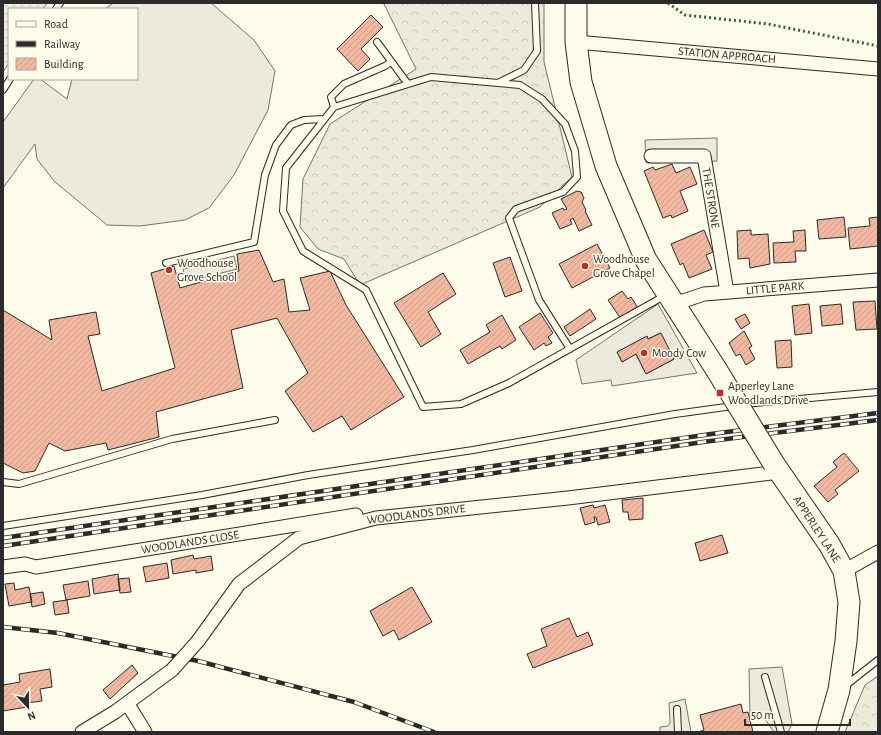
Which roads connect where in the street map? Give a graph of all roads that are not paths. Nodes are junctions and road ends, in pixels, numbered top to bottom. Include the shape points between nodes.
1 (535, 3) edge
2 (576, 3) edge
3 (377, 42) dead end
4 (576, 42) junction
5 (391, 62) junction
6 (878, 69) edge
7 (9, 80) edge
8 (498, 82) junction
9 (408, 84) junction
10 (3, 90) edge
11 (334, 107) junction
12 (324, 119) junction
13 (651, 156) dead end
14 (166, 263) dead end
15 (878, 280) edge
16 (727, 292) junction
17 (670, 299) junction
18 (570, 349) junction
19 (878, 392) edge
20 (275, 420) dead end
21 (776, 468) junction
22 (3, 482) edge
23 (376, 518) junction
24 (3, 526) edge
25 (878, 552) edge
26 (3, 567) edge
27 (844, 571) junction
28 (878, 660) edge
29 (765, 677) dead end
30 (839, 690) junction
31 (127, 703) junction
32 (677, 709) dead end
33 (82, 732) edge
34 (145, 732) edge
35 (678, 732) edge
36 (781, 732) edge
37 (827, 732) edge

1 - 8 lane via 537,51 524,70
2 - 4 highway, APPERLEY LANE
3 - 5 lane
4 - 6 street, STATION APPROACH
4 - 17 highway, APPERLEY LANE via 581,82 606,166 646,260
5 - 9 lane
5 - 11 lane via 344,84 331,96
7 - 10 lane
8 - 9 lane via 431,77
8 - 18 lane via 520,85 542,100 565,124 575,151 577,177 564,192 516,209 508,218 539,300
9 - 11 lane
11 - 12 lane
12 - 14 lane via 304,120 291,125 276,145 265,175 254,242
12 - 18 lane via 286,168 283,211 303,251 366,290 423,407 461,404 509,383
13 - 16 street, THE STRONE via 704,156
15 - 16 street, LITTLE PARK
16 - 17 street, LITTLE PARK
17 - 18 lane
17 - 21 highway, APPERLEY LANE, bridge
19 - 24 lane via 765,401 675,414 473,450
20 - 22 lane via 172,439 20,484
21 - 23 street, WOODLANDS DRIVE via 568,498
21 - 27 highway, APPERLEY LANE via 829,544
23 - 26 street, WOODLANDS CLOSE via 371,512 36,568 25,564
23 - 31 street, WOODLANDS DRIVE, bridge via 299,538 239,584 198,641 172,670
25 - 27 street
27 - 30 highway, APPERLEY LANE via 848,602
28 - 30 lane
29 - 36 lane
30 - 37 highway, APPERLEY LANE
31 - 33 street, WOODLANDS DRIVE
31 - 34 street
32 - 35 lane

